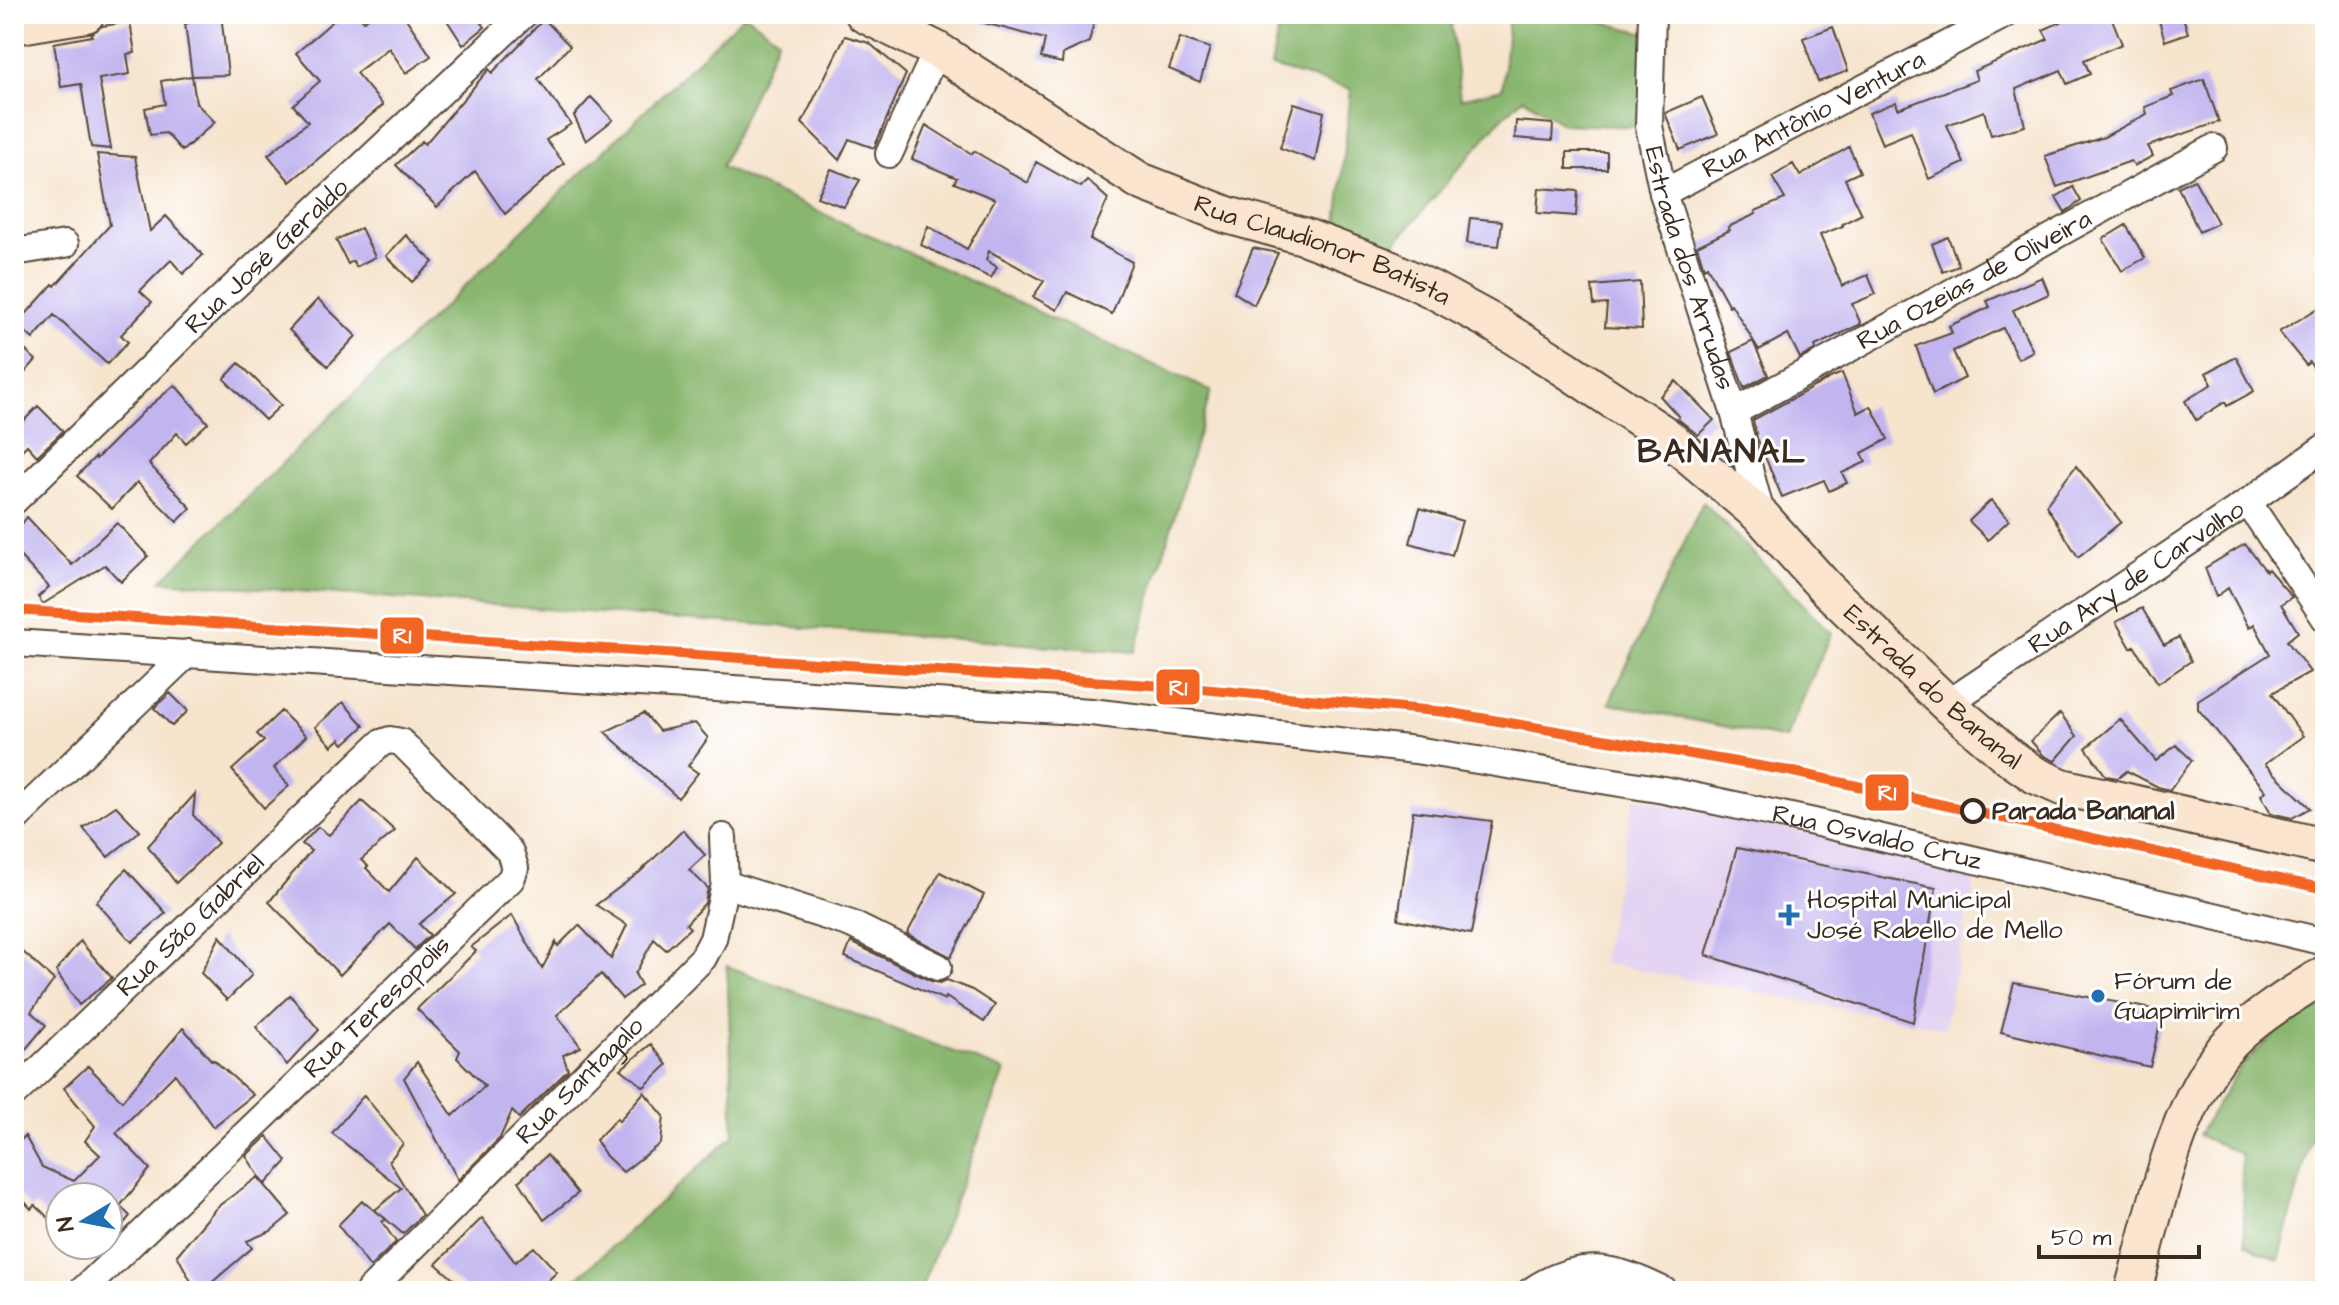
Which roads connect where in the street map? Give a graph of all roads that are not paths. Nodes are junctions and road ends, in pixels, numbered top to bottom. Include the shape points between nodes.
1 (86, 14) edge
2 (524, 14) edge
3 (864, 14) edge
4 (2006, 14) edge
5 (1645, 16) edge
6 (14, 26) edge
7 (937, 50) junction
8 (2214, 148) dead end
9 (889, 154) dead end
10 (1663, 193) junction
11 (65, 244) dead end
12 (14, 252) edge
13 (1734, 412) junction
14 (2325, 447) edge
15 (14, 501) edge
16 (2248, 502) junction
17 (1762, 517) junction
18 (2325, 618) edge
19 (14, 643) edge
20 (188, 653) junction
21 (1947, 704) junction
22 (365, 756) joint
23 (14, 820) edge
24 (723, 837) dead end
25 (2325, 847) edge
26 (725, 884) junction
27 (2325, 942) edge
28 (938, 967) dead end
29 (2325, 974) edge
30 (14, 1094) edge
31 (82, 1291) edge
32 (369, 1291) edge
33 (1531, 1291) edge
34 (1664, 1291) edge
35 (2133, 1291) edge

1 - 6 main road
2 - 15 street, Rua José Geraldo
3 - 7 main road, Rua Claudionor Batista
4 - 10 street, Rua Antônio Ventura
5 - 10 street, Estrada dos Arrudas via 1649,126
7 - 9 street
7 - 17 main road, Rua Claudionor Batista via 1140,181 1227,215 1340,249 1490,321 1665,435
8 - 13 street, Rua Ozeias de Oliveira
10 - 13 street, Estrada dos Arrudas
11 - 12 street
13 - 17 street, Estrada dos Arrudas
14 - 16 street, Rua Ary de Carvalho
16 - 18 street
16 - 21 street, Rua Ary de Carvalho
17 - 21 main road, Estrada do Bananal via 1825,587
19 - 20 street, Rua Osvaldo Cruz
20 - 23 street
20 - 27 street, Rua Osvaldo Cruz via 1091,712 1415,750 1664,790
21 - 25 main road, Estrada do Bananal via 2009,757 2062,787
22 - 30 street, Rua São Gabriel
22 - 31 street, Rua Teresopolis via 381,743 401,742 510,852 515,868 511,879
24 - 26 street, Rua Santagalo
26 - 28 street via 851,924
26 - 32 street, Rua Santagalo via 713,939 703,958
29 - 35 main road via 2255,1021 2219,1055 2193,1101 2168,1164
33 - 34 street via 1557,1277 1602,1269

